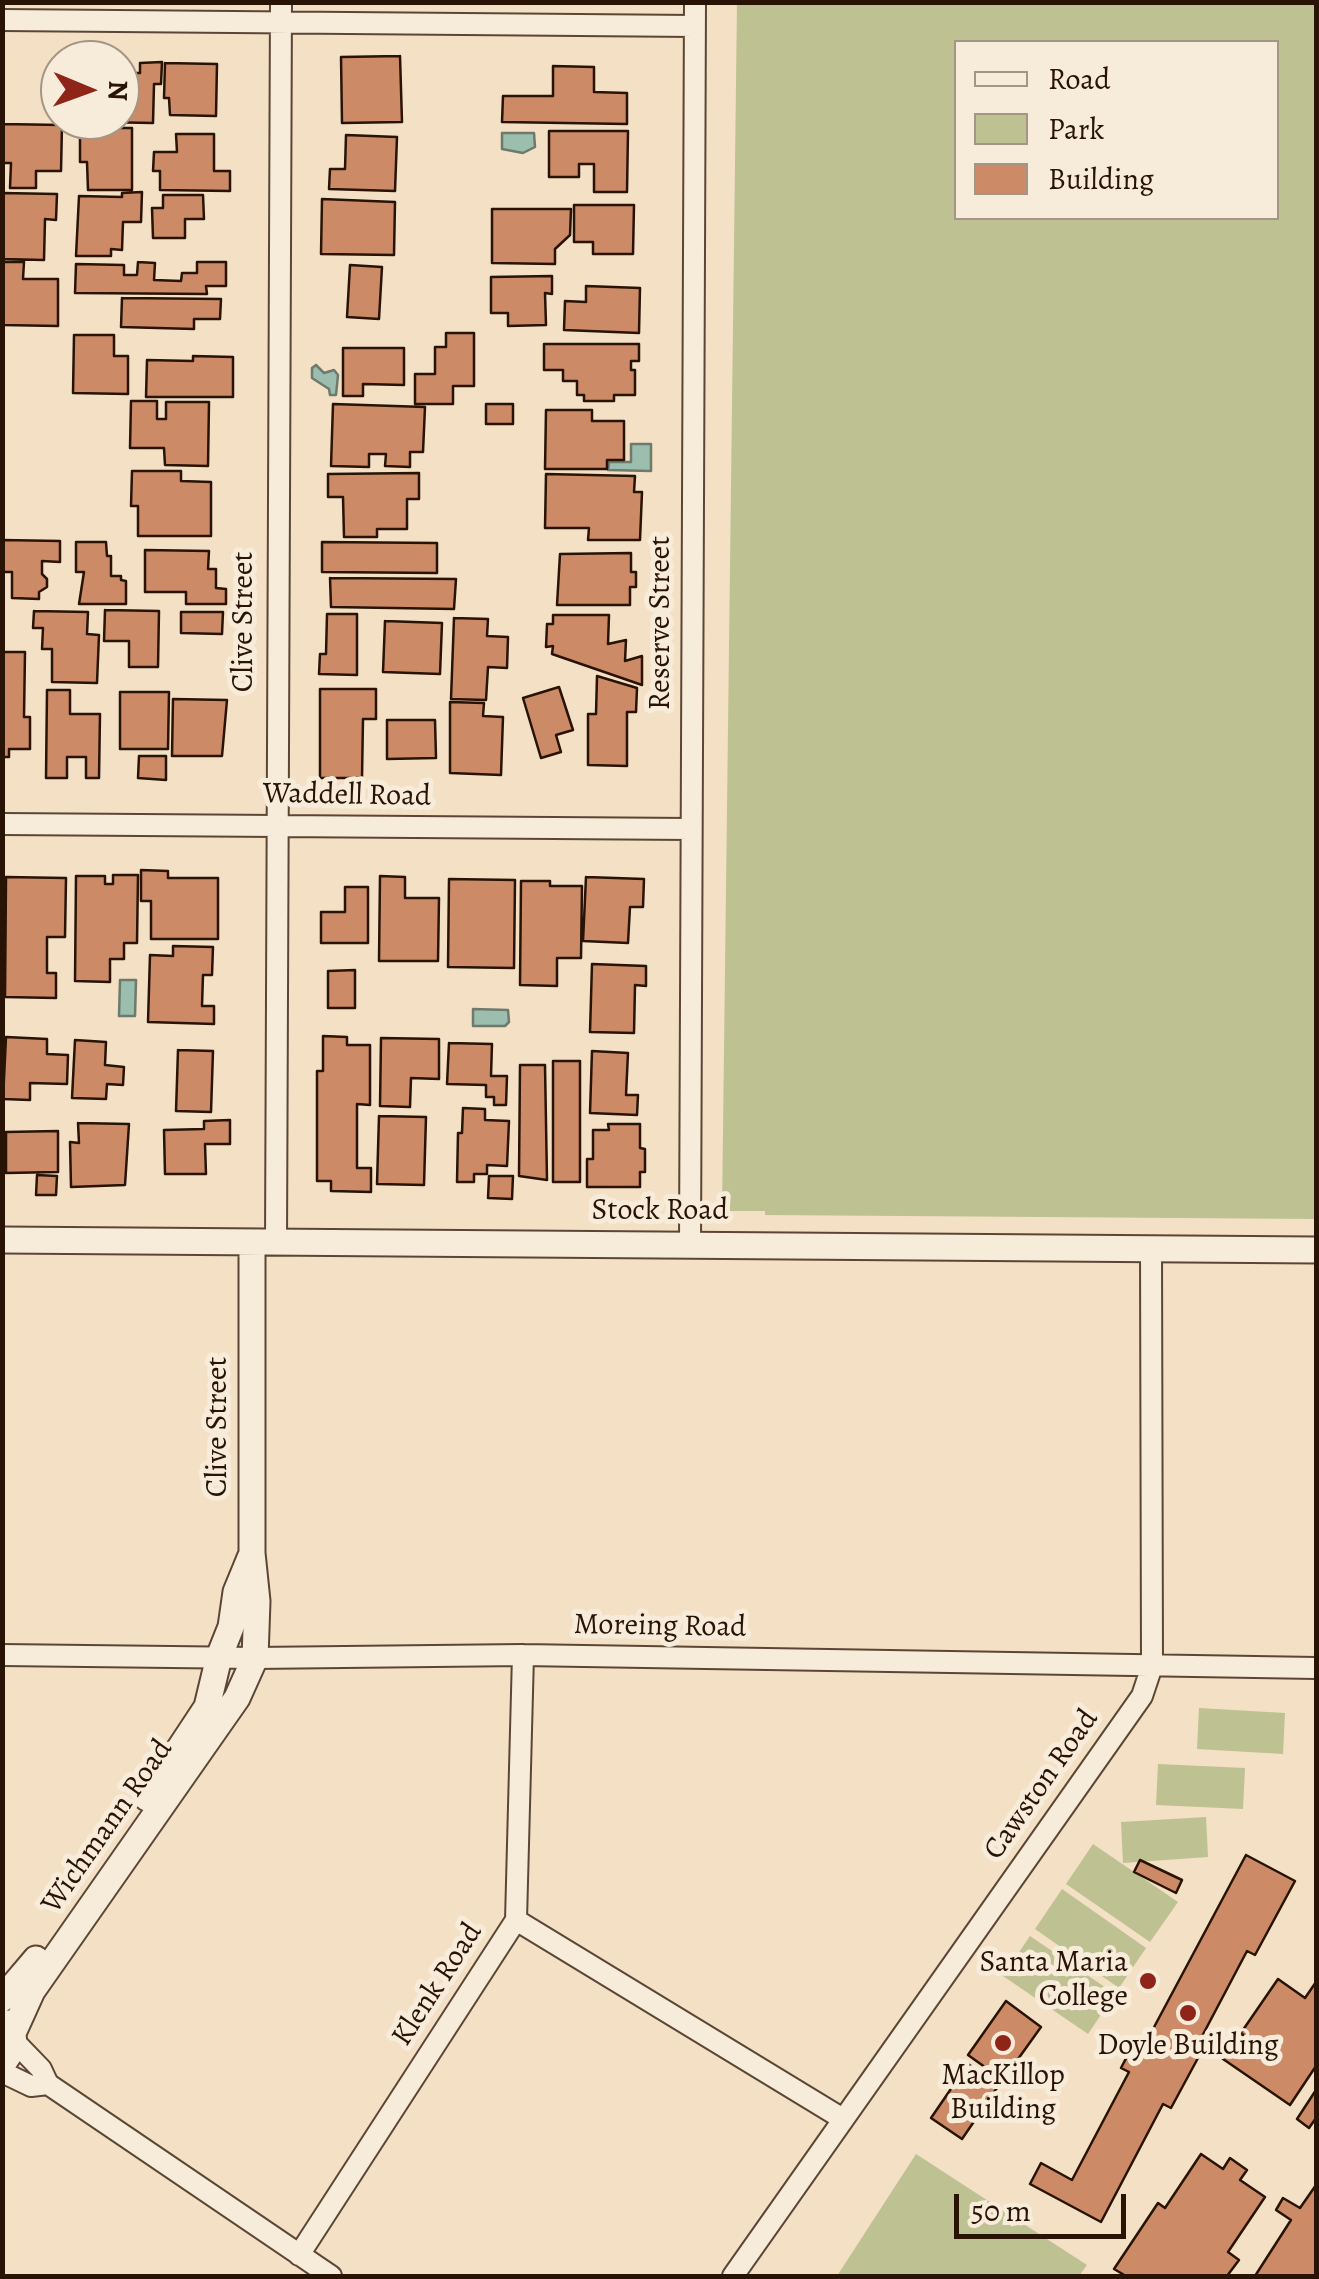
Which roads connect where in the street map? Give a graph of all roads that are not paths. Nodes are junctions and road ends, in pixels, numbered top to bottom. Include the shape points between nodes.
1 (694, 2) edge
2 (282, 12) edge
3 (2, 20) edge
4 (694, 26) junction
5 (2, 824) edge
6 (276, 825) junction
7 (692, 829) junction
8 (2, 1240) edge
9 (264, 1241) junction
10 (690, 1244) junction
11 (1151, 1249) junction
12 (1316, 1250) edge
13 (252, 1553) junction
14 (2, 1655) edge
15 (523, 1655) junction
16 (218, 1657) junction
17 (255, 1658) junction
18 (1152, 1666) junction
19 (1316, 1668) edge
20 (516, 1920) junction
21 (2, 1999) edge
22 (10, 2032) edge
23 (2, 2068) edge
24 (48, 2084) junction
25 (843, 2119) junction
26 (300, 2255) junction
27 (331, 2276) edge
28 (733, 2276) edge

1 - 4 street, Reserve Street
2 - 3 street
2 - 4 street
2 - 6 street, Clive Street
4 - 7 street, Reserve Street
5 - 6 street, Waddell Road
6 - 7 street, Waddell Road
6 - 9 street, Clive Street
7 - 10 street, Reserve Street
8 - 9 street, Stock Road
9 - 10 street, Stock Road
9 - 13 street, Clive Street
10 - 11 street, Stock Road
11 - 12 street, Stock Road
11 - 18 street, Cawston Road
13 - 16 street, Clive Street
13 - 17 street, Clive Street
14 - 16 street, Moreing Road
15 - 17 street, Moreing Road
15 - 18 street, Moreing Road
15 - 20 street, Klenk Road
16 - 17 street, Moreing Road
16 - 21 street, Wichmann Road via 207,1708
17 - 22 street, Wichmann Road via 238,1698
18 - 19 street, Moreing Road
18 - 25 street, Cawston Road via 1142,1696
20 - 25 street
20 - 26 street, Klenk Road
22 - 23 street, Wichmann Road via 12,2054
22 - 24 street
23 - 24 street via 31,2086
24 - 26 street
25 - 28 street, Cawston Road
26 - 27 street

